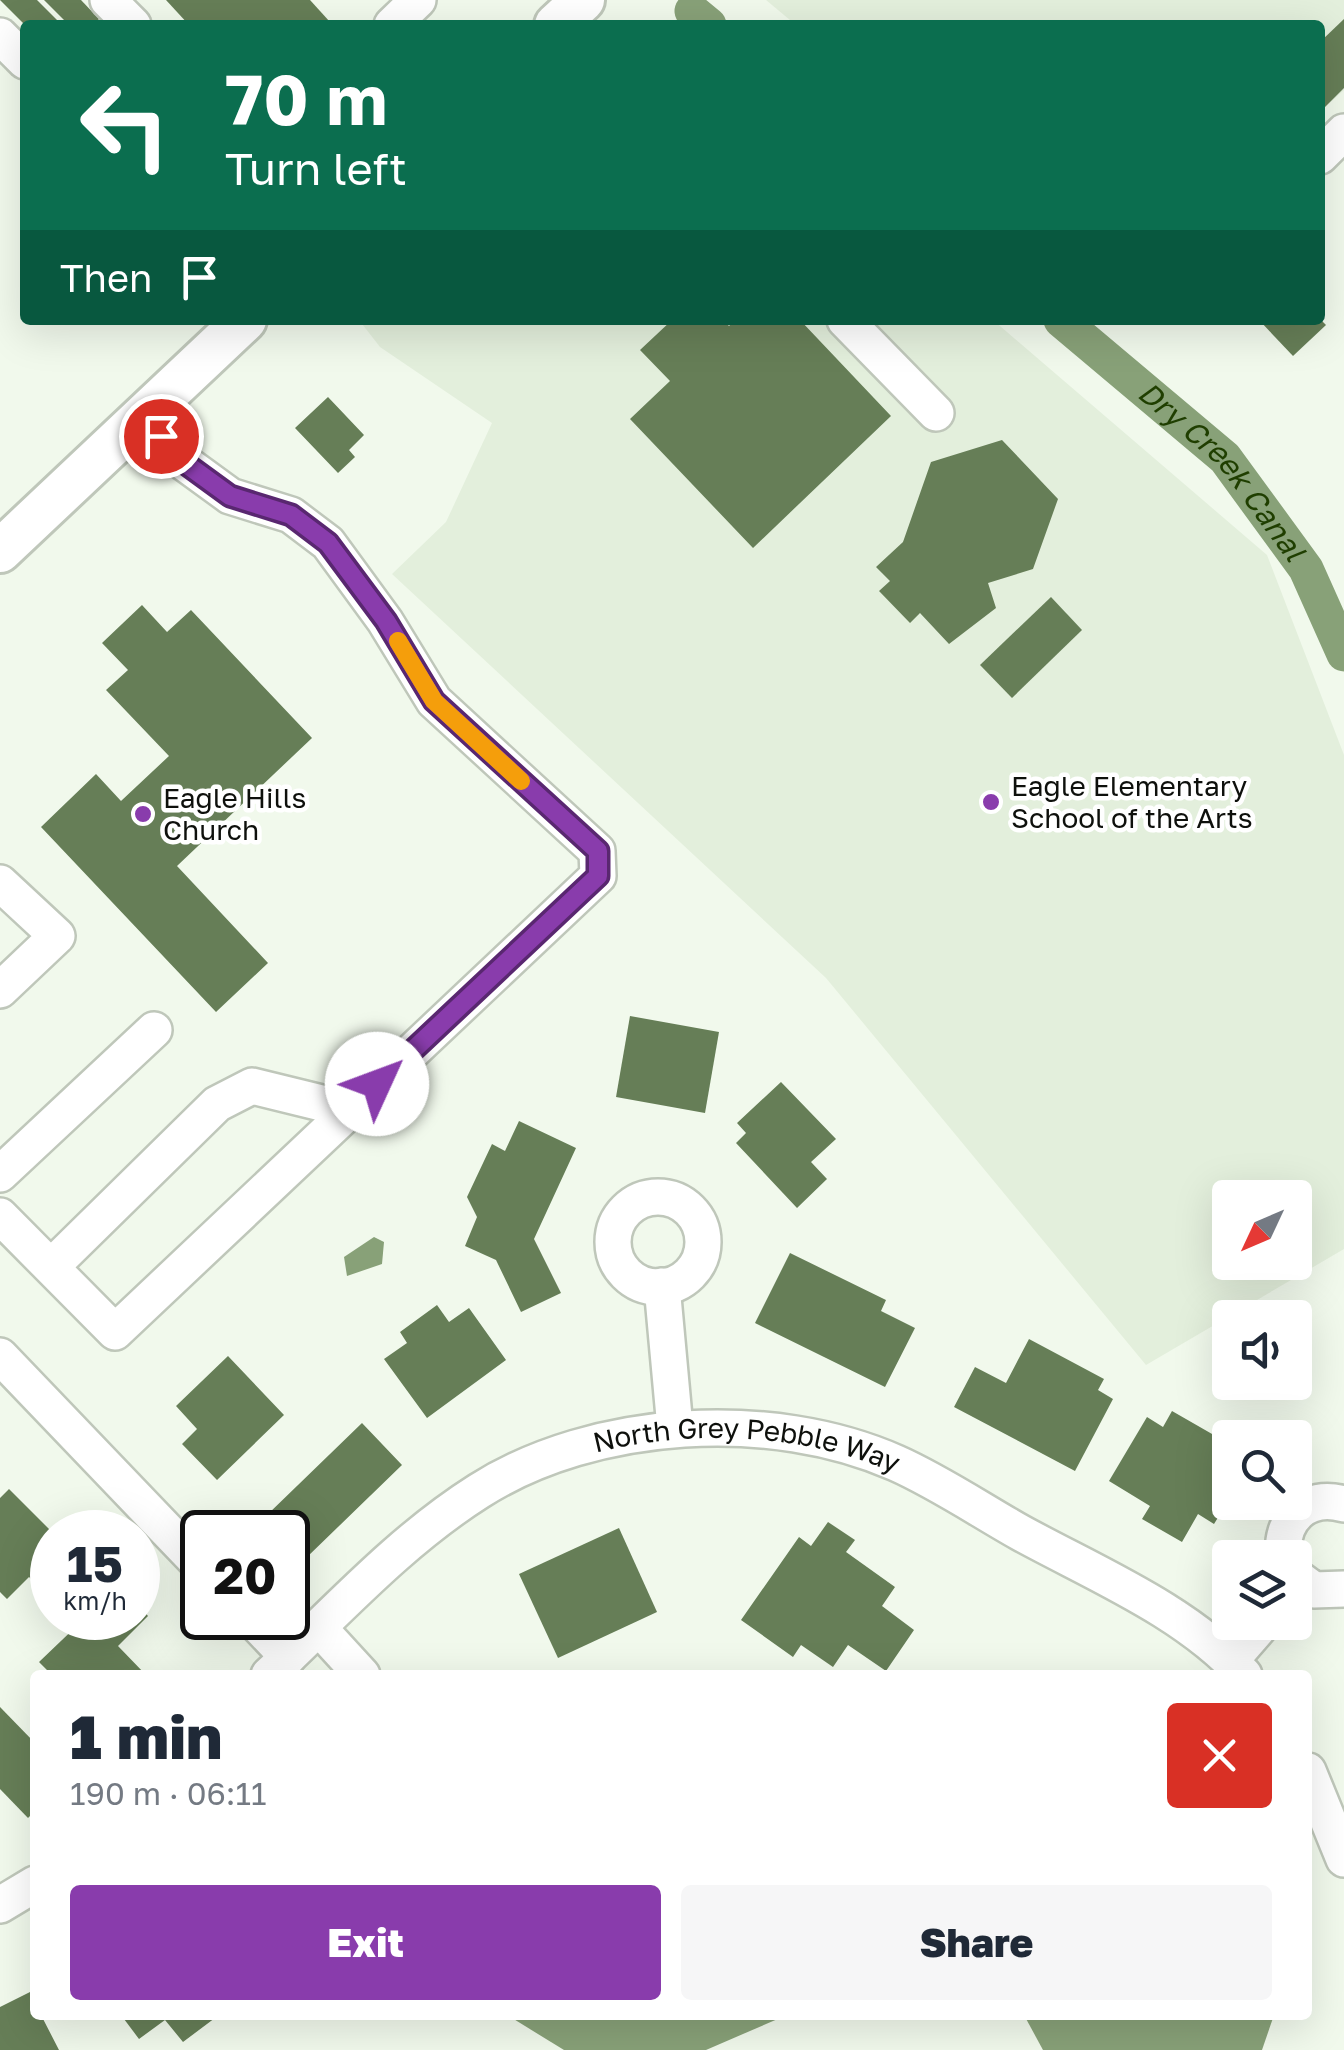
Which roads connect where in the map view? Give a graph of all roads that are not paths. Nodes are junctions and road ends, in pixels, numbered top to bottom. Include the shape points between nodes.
1 (108, 0) edge
2 (418, 0) edge
3 (583, 0) edge
4 (128, 20) edge
5 (397, 20) edge
6 (561, 20) edge
7 (0, 36) edge
8 (20, 55) edge
9 (1344, 132) edge
10 (1325, 151) edge
11 (239, 325) edge
12 (849, 325) edge
13 (936, 412) dead end
14 (143, 416) junction
15 (0, 552) edge
16 (0, 883) edge
17 (0, 990) edge
18 (154, 1030) dead end
19 (350, 1110) junction
20 (0, 1174) edge
21 (0, 1216) edge
22 (52, 1266) junction
23 (662, 1286) dead end
24 (0, 1356) edge
25 (675, 1428) junction
26 (1344, 1504) edge
27 (1283, 1540) edge
28 (180, 1544) edge
29 (1312, 1589) edge
30 (1344, 1589) edge
31 (318, 1628) junction
32 (264, 1640) edge
33 (1253, 1640) edge
34 (279, 1666) edge
35 (1237, 1668) edge
36 (357, 1670) edge
37 (1312, 1781) edge
38 (1344, 1859) edge
39 (30, 1887) edge
40 (0, 1905) edge

1 - 4 street
2 - 5 street
3 - 6 main road
7 - 8 street
9 - 10 street
11 - 14 main road
12 - 13 street
14 - 15 main road
14 - 19 street via 182,461 230,496 291,515 328,543 434,701 598,851 598,876
16 - 17 street via 57,936
18 - 20 street
19 - 22 street via 252,1086 217,1104
19 - 22 street via 115,1332
21 - 22 street
23 - 25 street
24 - 28 street
25 - 31 street, North Grey Pebble Way via 576,1447 482,1488 412,1538
25 - 35 street, North Grey Pebble Way via 786,1432 894,1462 1179,1620
26 - 27 street via 1318,1501 1292,1516
29 - 30 street
31 - 34 street, North Grey Pebble Way
31 - 36 street
32 - 34 street
33 - 35 street
37 - 38 street
39 - 40 street

